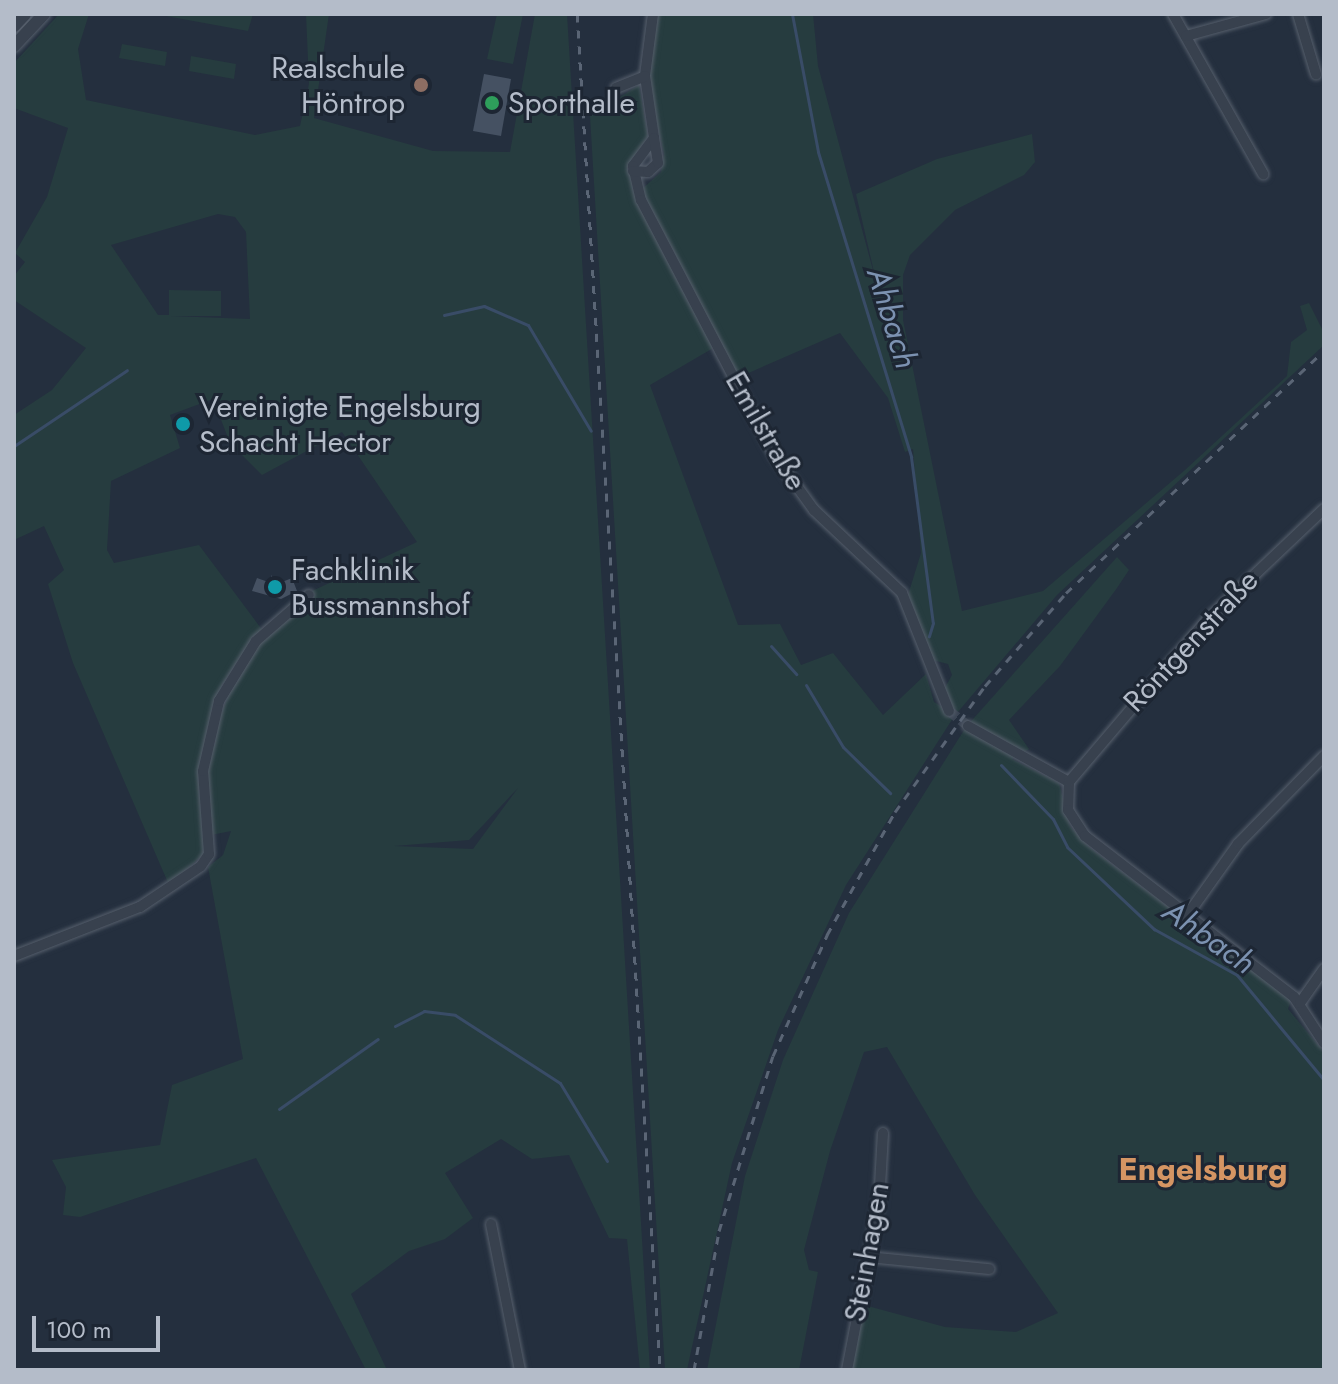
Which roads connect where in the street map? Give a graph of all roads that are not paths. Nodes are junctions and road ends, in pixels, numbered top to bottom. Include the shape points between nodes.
1 (25, 14) edge
2 (44, 14) edge
3 (653, 14) edge
4 (1173, 14) edge
5 (1298, 14) edge
6 (1259, 15) edge
7 (14, 26) edge
8 (1186, 36) junction
9 (14, 46) edge
10 (1316, 74) dead end
11 (645, 76) junction
12 (616, 88) dead end
13 (654, 138) junction
14 (633, 171) junction
15 (1263, 174) dead end
16 (1324, 509) edge
17 (309, 595) dead end
18 (949, 711) tunnel mouth
19 (968, 726) tunnel mouth
20 (1324, 756) edge
21 (1069, 782) junction
22 (1186, 917) junction
23 (14, 956) edge
24 (1324, 969) edge
25 (1300, 1003) junction
26 (1324, 1043) edge
27 (883, 1133) dead end
28 (491, 1224) dead end
29 (868, 1257) junction
30 (989, 1269) dead end
31 (520, 1370) edge
32 (847, 1370) edge

1 - 7 street
2 - 9 street
3 - 11 street
4 - 8 street
5 - 10 street
6 - 8 street
8 - 15 street
11 - 12 street
11 - 13 street
13 - 14 street via 637,154
13 - 14 street via 658,163 648,172
14 - 18 street, Emilstraße via 641,200 775,456 814,510 902,593
16 - 21 street, Röntgenstraße via 1196,632
17 - 23 street via 256,641 219,701 203,771 209,854 201,866 140,907
19 - 21 street
20 - 22 street via 1238,844
21 - 22 street via 1068,810 1085,836
22 - 25 street
24 - 25 street
25 - 26 street
27 - 29 street, Steinhagen
28 - 31 street
29 - 30 street
29 - 32 street, Steinhagen

